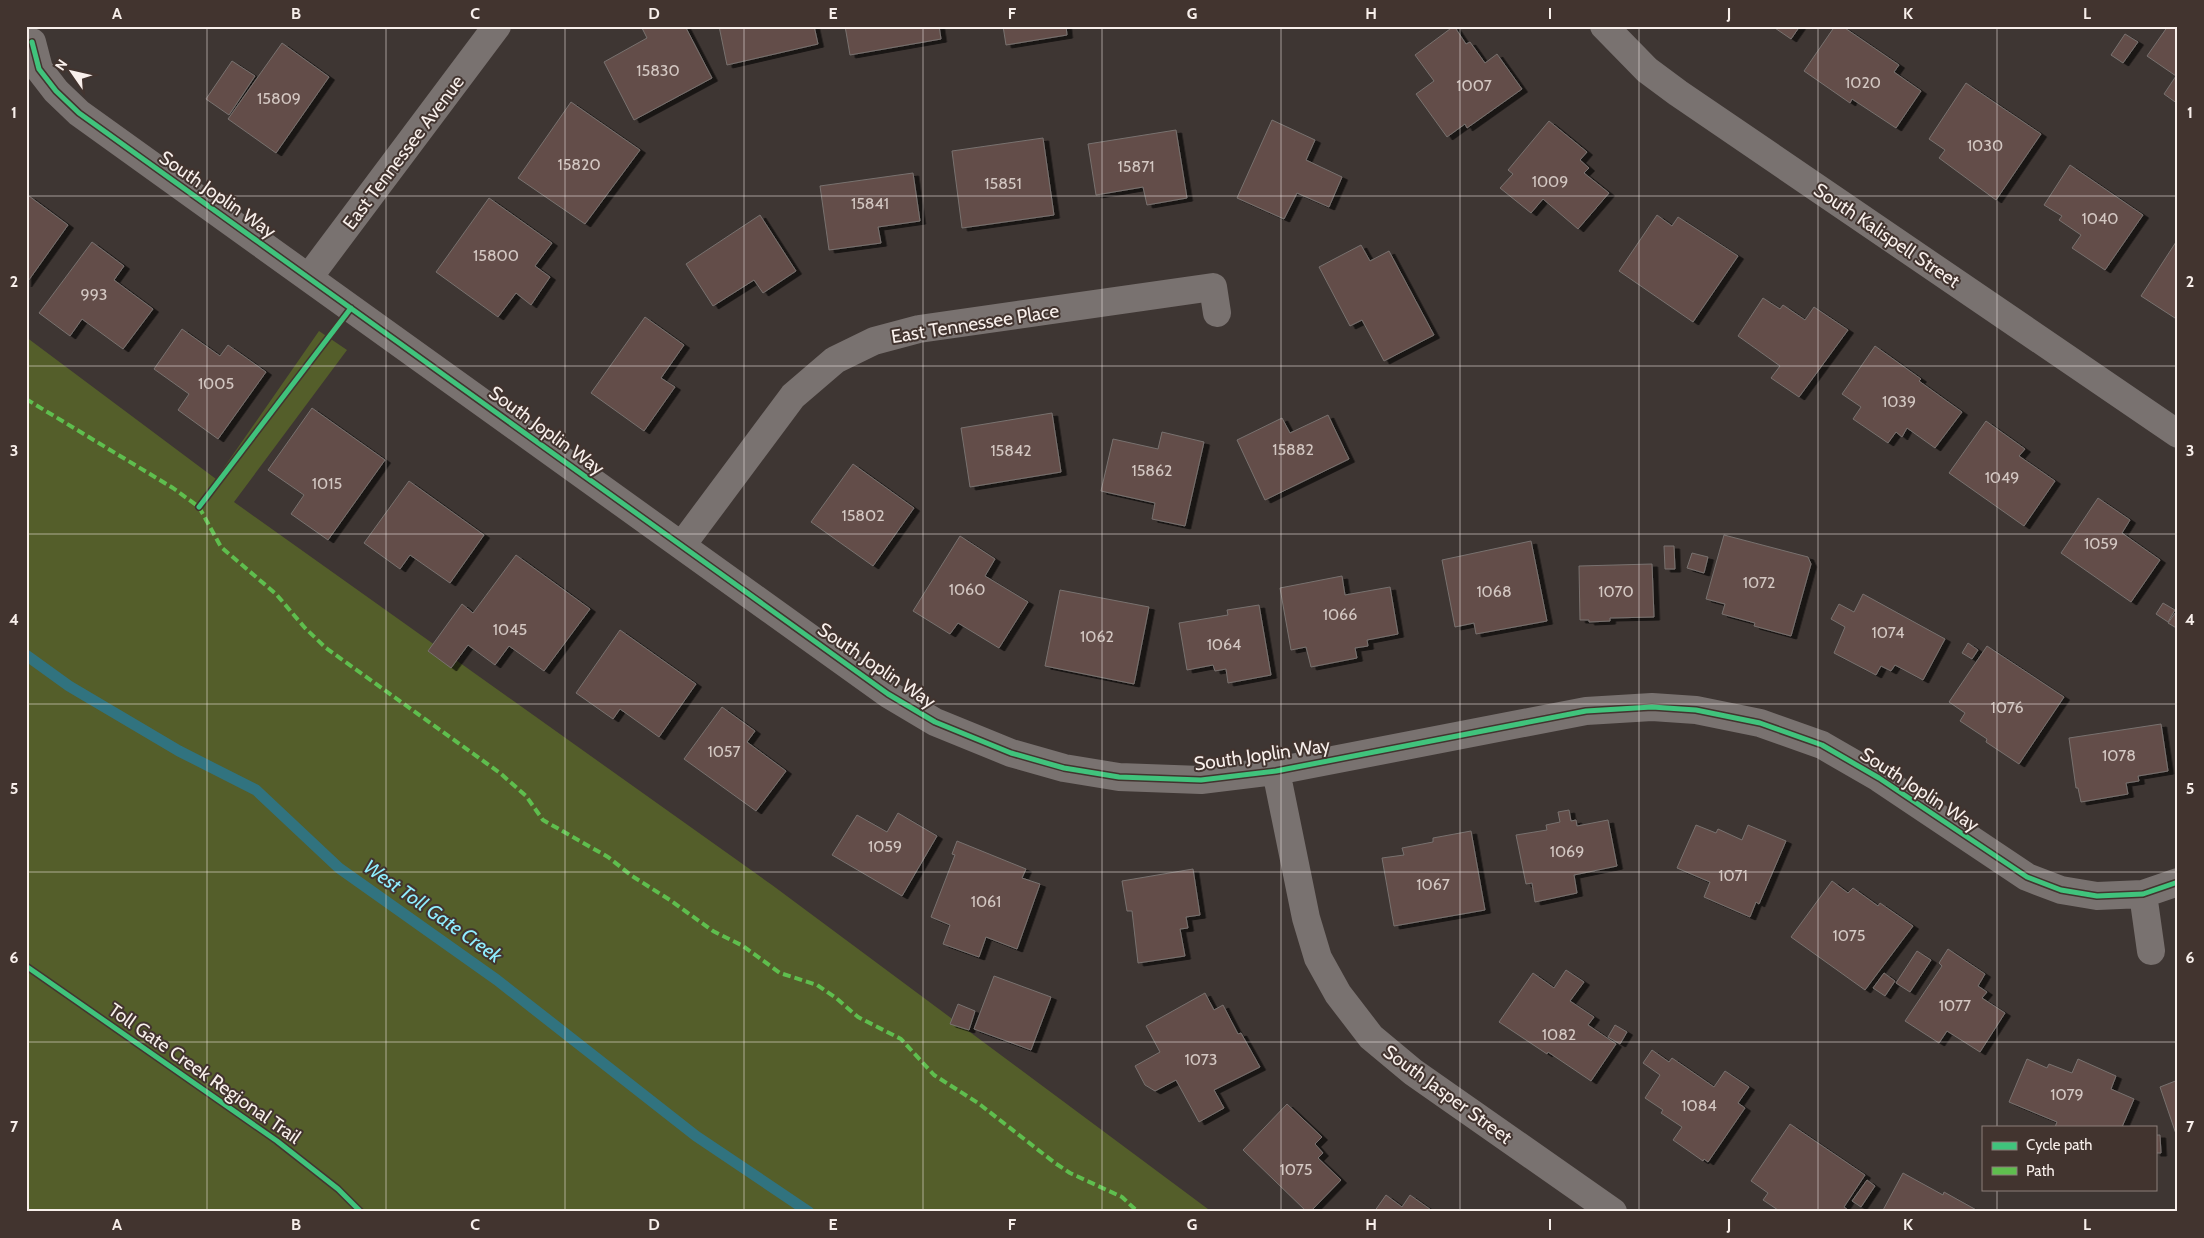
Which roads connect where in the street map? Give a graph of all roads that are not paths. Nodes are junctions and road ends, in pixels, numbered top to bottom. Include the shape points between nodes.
1 (497, 26) edge
2 (1604, 26) edge
3 (32, 42) dead end
4 (309, 277) junction
5 (1217, 313) dead end
6 (2178, 434) edge
7 (682, 545) junction
8 (1276, 771) junction
9 (2178, 882) edge
10 (2143, 894) junction
11 (2151, 951) dead end
12 (1613, 1212) edge

1 - 4 street, East Tennessee Avenue
2 - 6 street, South Kalispell Street via 1647,70 1678,93
3 - 4 street, South Joplin Way via 40,69 79,113
4 - 7 street, South Joplin Way
5 - 7 street, East Tennessee Place via 1213,287 919,329 874,341 835,360 793,396
7 - 8 street, South Joplin Way via 888,694 935,722 1011,754 1064,768 1119,777 1201,780
8 - 10 street, South Joplin Way via 1586,711 1652,707 1696,710 1760,723 1822,746 1879,778 2027,877 2061,890 2097,896
8 - 12 street, South Jasper Street via 1306,918 1318,958 1338,994 1371,1038 1413,1072
9 - 10 street, South Joplin Way
10 - 11 street

